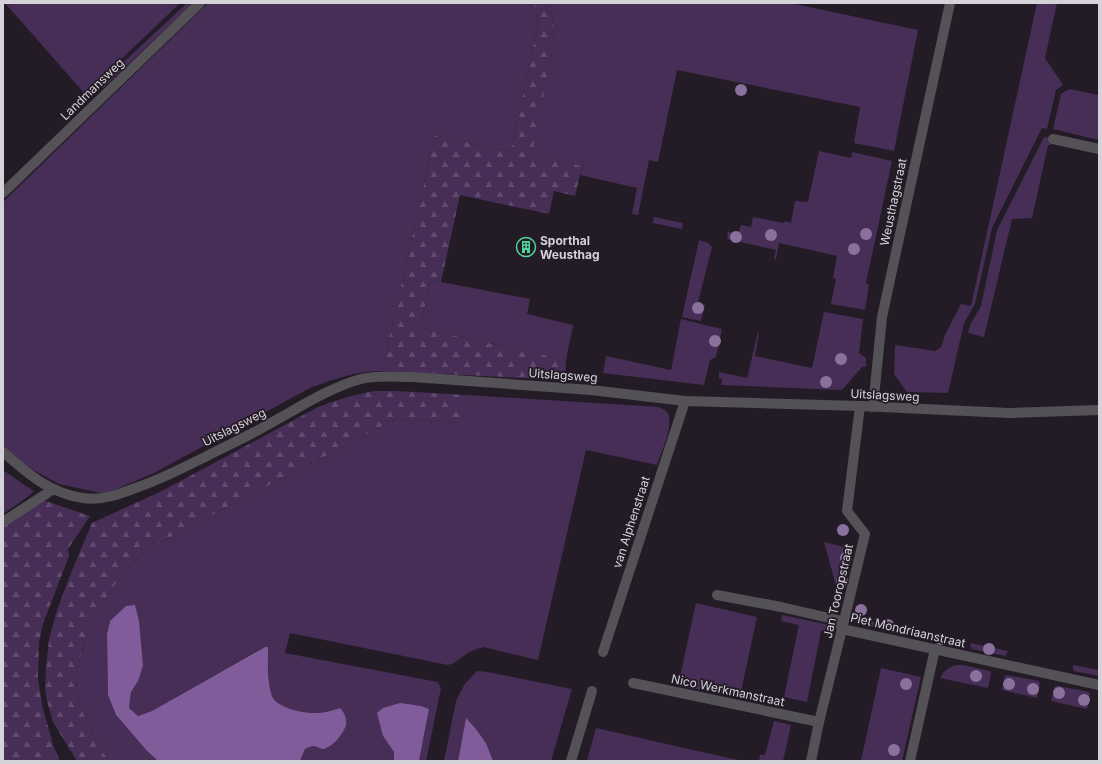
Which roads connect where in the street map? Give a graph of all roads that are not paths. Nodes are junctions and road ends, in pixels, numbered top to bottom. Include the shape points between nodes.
1 (200, 3) edge
2 (950, 3) edge
3 (1053, 139) dead end
4 (1099, 149) edge
5 (3, 193) edge
6 (685, 401) junction
7 (860, 406) junction
8 (873, 407) junction
9 (1099, 410) edge
10 (3, 452) edge
11 (52, 490) junction
12 (3, 522) edge
13 (717, 595) dead end
14 (842, 629) junction
15 (935, 649) junction
16 (603, 652) dead end
17 (633, 683) dead end
18 (1099, 685) edge
19 (592, 691) dead end
20 (819, 722) junction
21 (571, 761) edge
22 (811, 761) edge
23 (910, 761) edge

1 - 5 street, Landmansweg
2 - 8 street, Weusthagstraat via 882,317
3 - 4 street
6 - 7 street, Uitslagsweg
6 - 11 street, Uitslagsweg via 591,390 413,377 386,376 362,379 330,390 262,429 156,481 120,494 103,498 83,498
6 - 16 street, van Alphenstraat
7 - 8 street, Uitslagsweg
7 - 14 street, Jan Tooropstraat via 847,511 865,534
8 - 9 street, Uitslagsweg via 1009,413
10 - 11 street, Uitslagsweg
11 - 12 street
13 - 14 street, Piet Mondriaanstraat via 838,620
14 - 15 street, Piet Mondriaanstraat
14 - 20 street, Jan Tooropstraat
15 - 18 street, Piet Mondriaanstraat
15 - 23 street
17 - 20 street, Nico Werkmanstraat
19 - 21 street
20 - 22 street, Jan Tooropstraat

